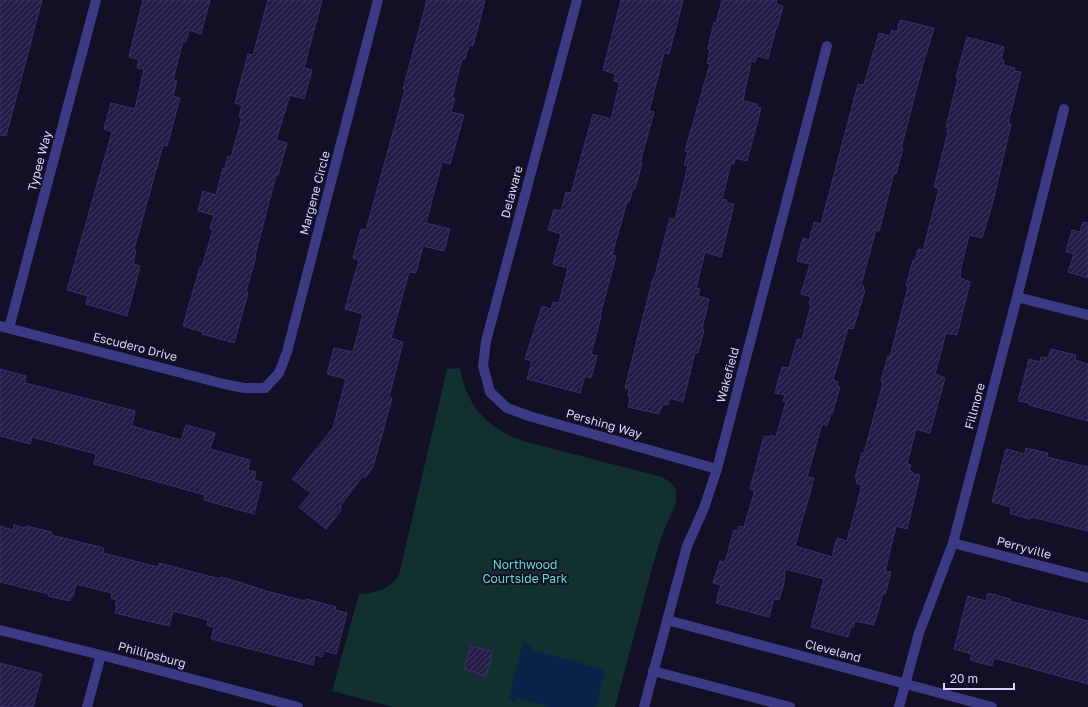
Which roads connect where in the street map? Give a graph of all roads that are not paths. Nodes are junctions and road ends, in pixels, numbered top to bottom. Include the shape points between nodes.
1 (96, 0) edge
2 (378, 0) edge
3 (577, 0) edge
4 (827, 46) dead end
5 (1064, 109) dead end
6 (1017, 297) junction
7 (1088, 315) edge
8 (5, 327) edge
9 (265, 388) joint
10 (490, 392) joint
11 (717, 469) junction
12 (953, 543) junction
13 (1088, 578) edge
14 (667, 620) junction
15 (0, 630) edge
16 (101, 655) junction
17 (653, 672) junction
18 (906, 684) junction
19 (87, 707) edge
20 (298, 707) edge
21 (644, 707) edge
22 (790, 707) edge
23 (899, 707) edge
24 (992, 707) edge

1 - 8 street, Typee Way
2 - 9 street, Margene Circle via 287,352 279,373
3 - 10 street, Delaware via 486,341 483,366
4 - 11 street, Wakefield
5 - 6 street, Fillmore
6 - 7 street
6 - 12 street, Fillmore
8 - 9 street, Escudero Drive via 224,384 244,388
10 - 11 street, Pershing Way via 507,408
11 - 14 street, Wakefield via 704,508 687,546
12 - 13 street, Perryville
12 - 18 street, Fillmore via 919,633
14 - 17 street, Wakefield
14 - 18 street, Cleveland
15 - 16 street, Phillipsburg
16 - 19 street
16 - 20 street, Phillipsburg
17 - 21 street, Wakefield
17 - 22 street
18 - 23 street, Fillmore
18 - 24 street, Cleveland

